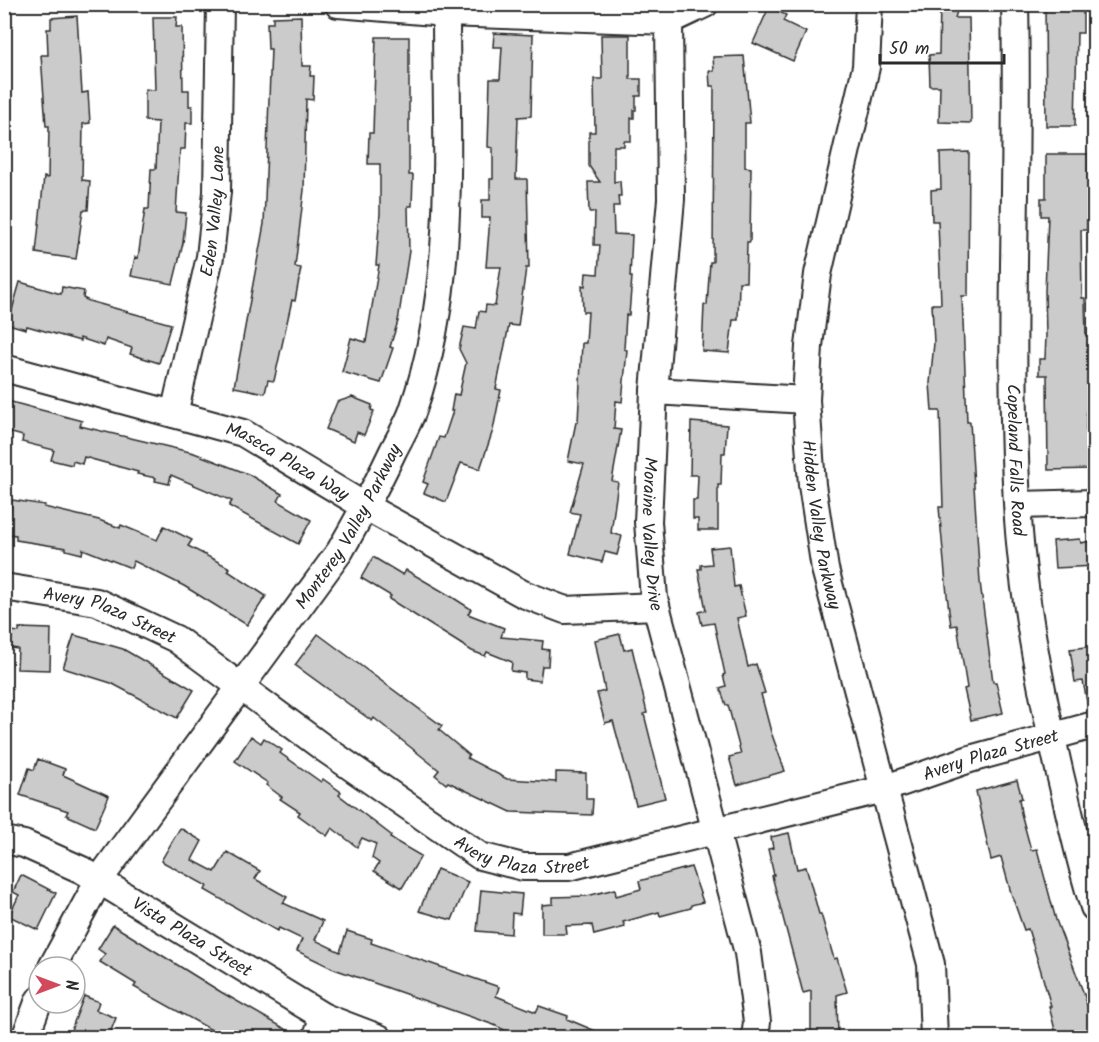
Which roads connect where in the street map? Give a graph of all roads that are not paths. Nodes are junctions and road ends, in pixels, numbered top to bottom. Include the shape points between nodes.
1 (220, 4) edge
2 (338, 4) edge
3 (705, 4) edge
4 (869, 4) edge
5 (1014, 4) edge
6 (446, 13) junction
7 (669, 21) junction
8 (4, 368) edge
9 (654, 392) junction
10 (806, 400) junction
11 (174, 414) junction
12 (1095, 503) edge
13 (1017, 505) junction
14 (366, 507) junction
15 (4, 587) edge
16 (656, 606) junction
17 (240, 685) junction
18 (1095, 725) edge
19 (1051, 737) junction
20 (885, 788) junction
21 (715, 830) junction
22 (4, 840) edge
23 (99, 880) junction
24 (1095, 907) edge
25 (58, 955) edge
26 (33, 1015) edge
27 (320, 1027) edge
28 (25, 1038) edge
29 (379, 1038) edge
30 (755, 1038) edge
31 (934, 1038) edge

1 - 11 street, Eden Valley Lane via 217,192 210,257
2 - 6 street
3 - 7 street
4 - 10 street, Hidden Valley Parkway via 866,66 818,274
5 - 13 street, Copeland Falls Road via 1013,346
6 - 7 street
6 - 14 street, Monterey Valley Parkway via 447,201 441,288 428,363 412,413
7 - 9 street, Moraine Valley Drive via 671,199
8 - 11 street, Maseca Plaza Way
9 - 10 street
9 - 16 street, Moraine Valley Drive via 648,522
10 - 20 street, Hidden Valley Parkway via 812,485 825,569
11 - 14 street, Maseca Plaza Way via 243,433
12 - 13 street
13 - 19 street, Copeland Falls Road via 1028,602
14 - 16 street, Maseca Plaza Way via 523,594 565,610
14 - 17 street, Monterey Valley Parkway via 340,551
15 - 17 street, Avery Plaza Street via 97,602 177,639
16 - 21 street, Moraine Valley Drive
17 - 21 street, Avery Plaza Street via 480,856 523,867 569,867
17 - 23 street, Monterey Valley Parkway
18 - 19 street, Avery Plaza Street
19 - 20 street, Avery Plaza Street
19 - 24 street, Copeland Falls Road via 1083,873
20 - 21 street, Avery Plaza Street
20 - 31 street, Hidden Valley Parkway via 931,964
21 - 30 street, Moraine Valley Drive via 748,953 757,1022
22 - 23 street, Vista Plaza Street via 24,844
23 - 25 street, Monterey Valley Parkway
23 - 27 street, Vista Plaza Street
26 - 28 street
27 - 29 street, Vista Plaza Street

